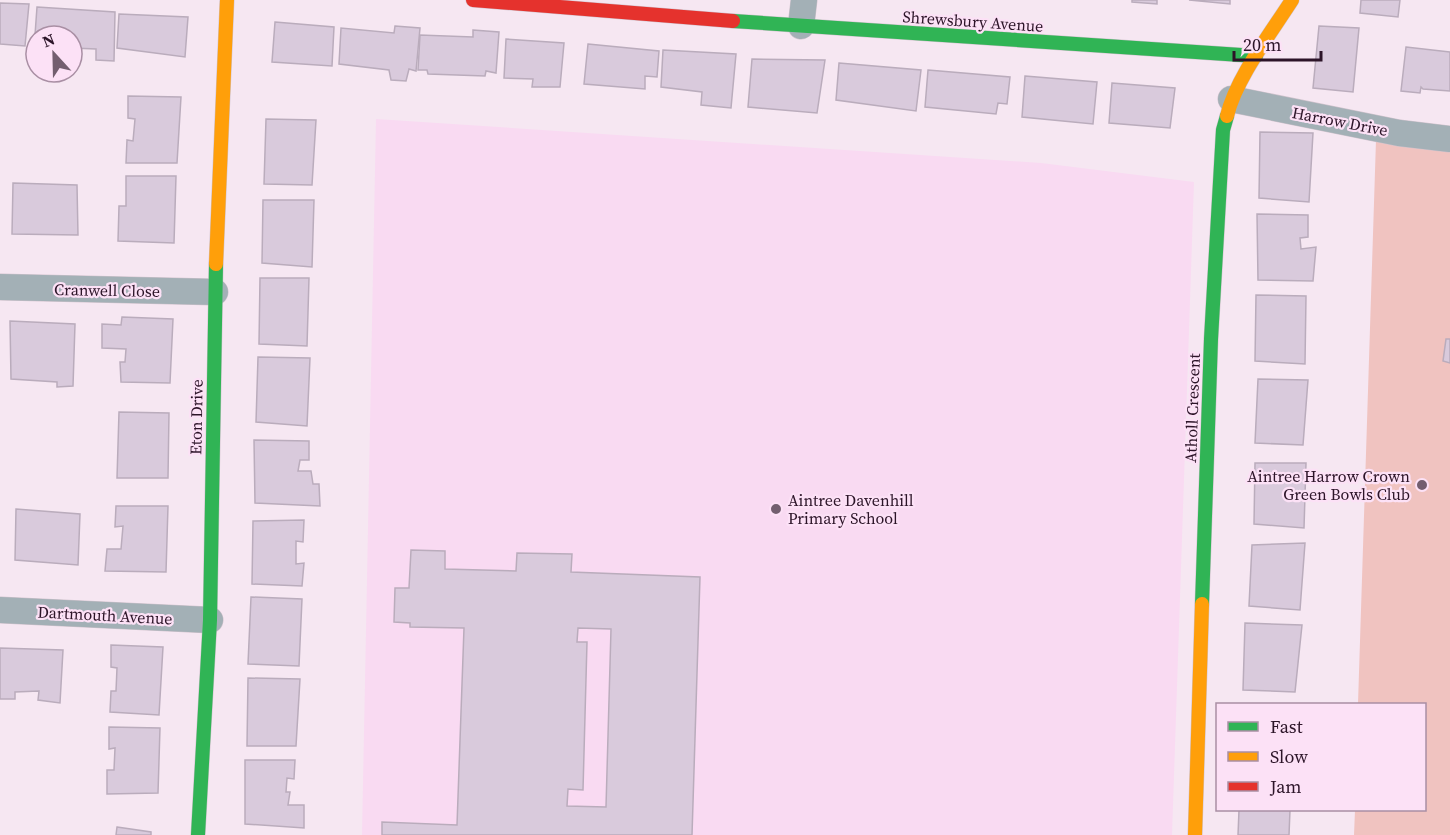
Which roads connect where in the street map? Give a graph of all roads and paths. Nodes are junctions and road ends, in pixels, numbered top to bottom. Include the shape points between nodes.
1 (227, 0) edge
2 (473, 0) edge
3 (804, 0) edge
4 (1292, 0) edge
5 (801, 26) junction
6 (1256, 56) junction
7 (1231, 99) junction
8 (1450, 139) edge
9 (0, 287) edge
10 (215, 292) junction
11 (0, 610) edge
12 (210, 620) junction
13 (198, 835) edge
14 (1195, 835) edge

1 - 10 street, Eton Drive
2 - 5 street, Shrewsbury Avenue
3 - 5 street
4 - 6 street, Atholl Crescent
5 - 6 street, Shrewsbury Avenue
6 - 7 street, Atholl Crescent
7 - 8 street, Harrow Drive via 1399,133
7 - 14 street, Atholl Crescent via 1223,130 1211,339
9 - 10 street, Cranwell Close
10 - 12 street, Eton Drive
11 - 12 street, Dartmouth Avenue
12 - 13 street, Eton Drive

